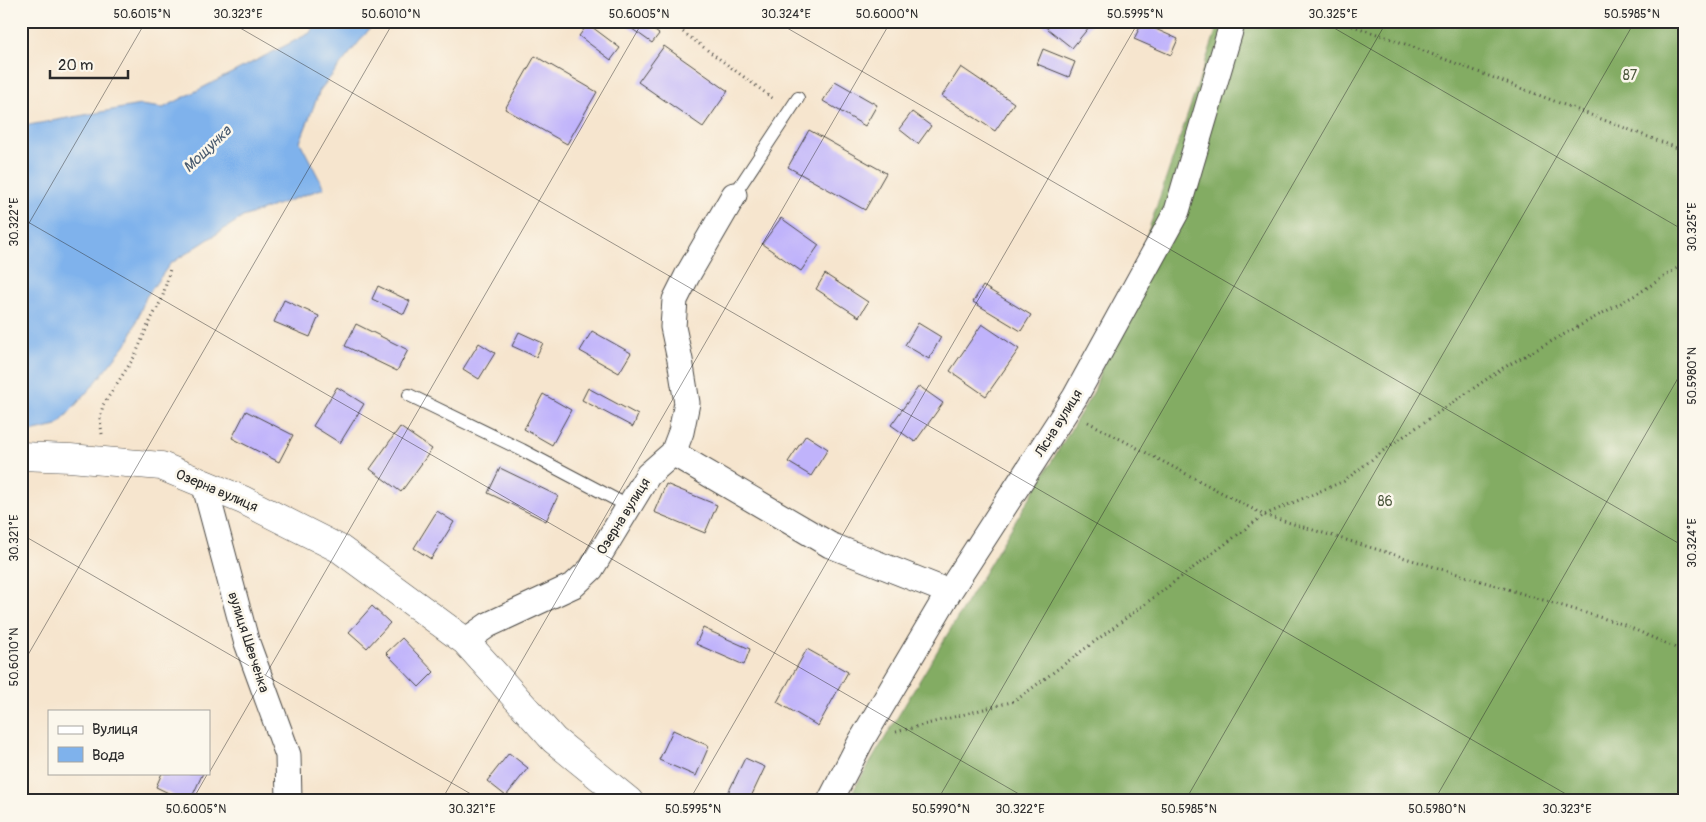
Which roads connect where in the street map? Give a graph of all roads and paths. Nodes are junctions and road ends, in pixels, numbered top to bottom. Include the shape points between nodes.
1 (1233, 21) edge
2 (1338, 21) edge
3 (683, 32) dead end
4 (798, 98) dead end
5 (790, 111) junction
6 (1685, 151) edge
7 (734, 195) joint
8 (1685, 263) edge
9 (170, 269) dead end
10 (409, 395) dead end
11 (1067, 410) junction
12 (673, 453) junction
13 (21, 456) edge
14 (109, 461) junction
15 (204, 483) junction
16 (628, 506) junction
17 (1264, 515) junction
18 (949, 592) junction
19 (465, 642) junction
20 (1685, 652) edge
21 (861, 741) junction
22 (290, 801) edge
23 (629, 801) edge
24 (830, 801) edge

1 - 11 street, Лісна вулиця via 1177,211
2 - 6 path
3 - 5 path
4 - 5 lane
5 - 7 lane
7 - 12 street, Озерна вулиця via 675,300 673,327 687,403
8 - 17 path via 1639,293 1503,368 1344,480
9 - 14 path via 162,299 135,356 103,405 100,419
10 - 16 lane
11 - 17 path
11 - 18 street, Лісна вулиця
12 - 16 street, Озерна вулиця via 648,475
12 - 18 street via 830,545
13 - 14 street, Озерна вулиця
14 - 15 street, Озерна вулиця via 161,466
15 - 19 street, Озерна вулиця via 340,549
15 - 22 street, вулиця Шевченка via 246,640 288,755
16 - 19 street, Озерна вулиця via 591,568 574,585 488,625
17 - 20 path via 1622,624
17 - 21 path via 1015,701
18 - 21 street, Лісна вулиця
19 - 23 street, Озерна вулиця via 554,740
21 - 24 street, Лісна вулиця

